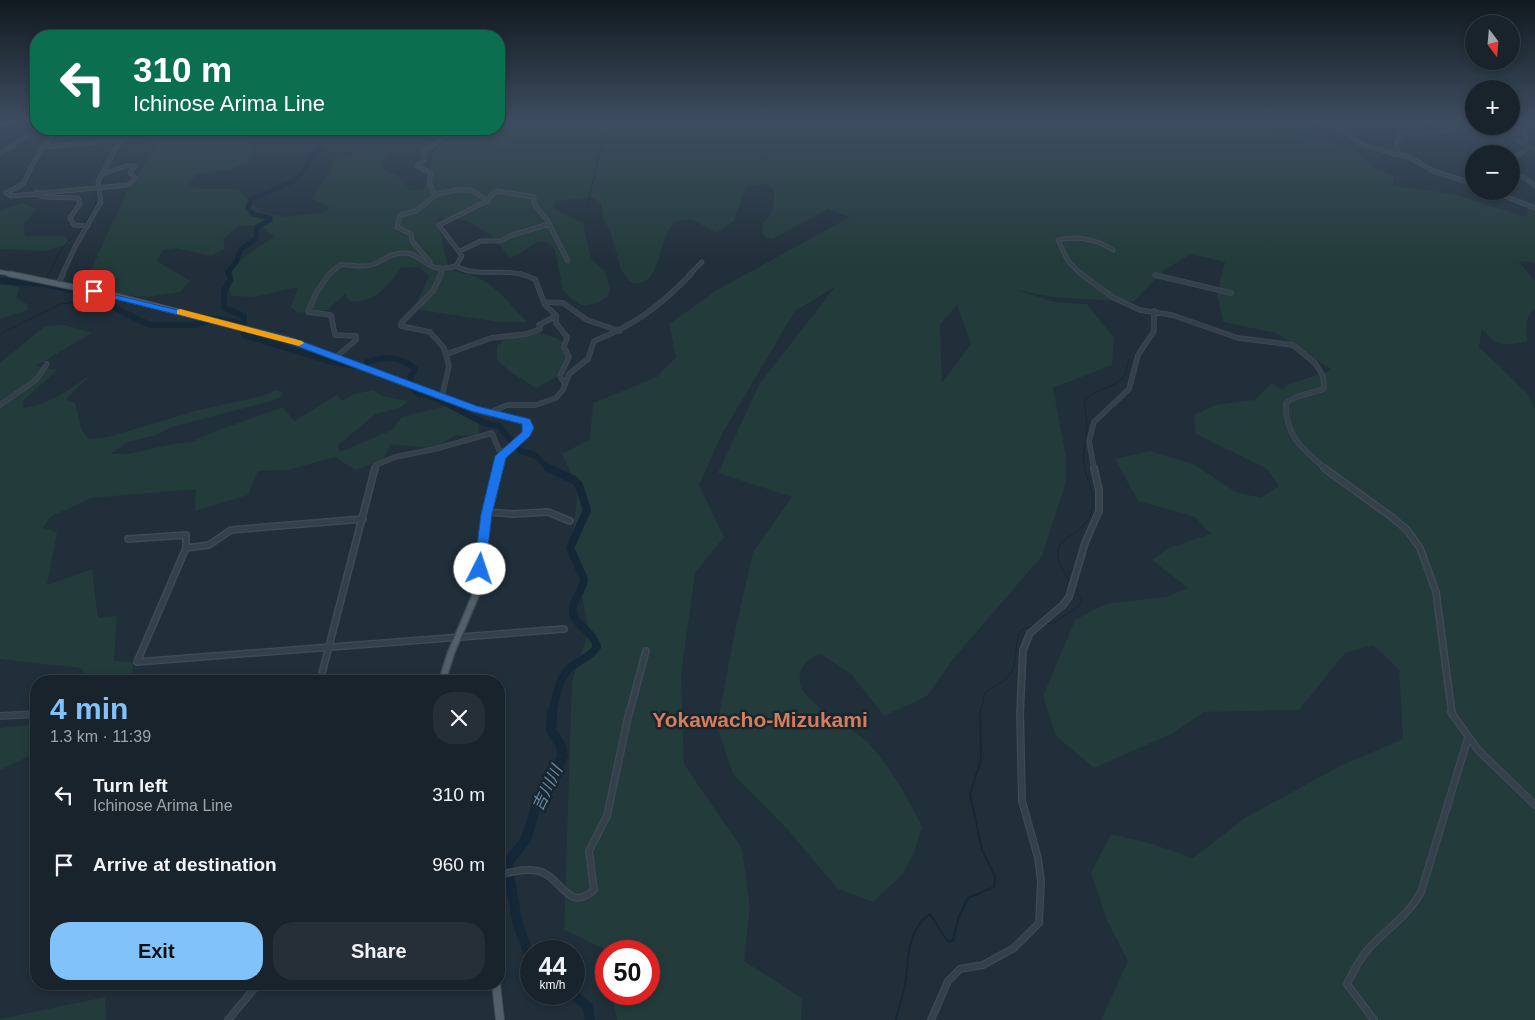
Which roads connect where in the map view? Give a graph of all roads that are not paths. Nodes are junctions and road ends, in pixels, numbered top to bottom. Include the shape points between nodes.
1 (32, 168) edge
2 (107, 168) edge
3 (121, 168) edge
4 (134, 168) edge
5 (419, 168) edge
6 (1427, 168) edge
7 (103, 174) junction
8 (1520, 176) edge
9 (1465, 181) edge
10 (98, 186) junction
11 (1535, 186) edge
12 (36, 192) junction
13 (435, 196) junction
14 (488, 200) junction
15 (1515, 200) edge
16 (1535, 208) edge
17 (549, 224) junction
18 (88, 226) junction
19 (1114, 250) dead end
20 (460, 251) junction
21 (568, 261) dead end
22 (702, 262) dead end
23 (456, 266) junction
24 (441, 269) junction
25 (0, 272) edge
26 (1156, 275) dead end
27 (58, 284) junction
28 (1231, 293) dead end
29 (544, 302) junction
30 (1154, 311) junction
31 (556, 316) junction
32 (620, 331) junction
33 (447, 354) junction
34 (337, 356) junction
35 (47, 364) dead end
36 (564, 385) junction
37 (442, 396) junction
38 (0, 405) edge
39 (491, 412) junction
40 (505, 451) junction
41 (487, 512) junction
42 (363, 519) junction
43 (570, 521) dead end
44 (128, 539) dead end
45 (186, 548) junction
46 (564, 629) dead end
47 (459, 636) junction
48 (330, 646) junction
49 (646, 651) dead end
50 (322, 675) edge
51 (444, 675) edge
52 (30, 714) edge
53 (0, 716) edge
54 (1468, 738) junction
55 (1535, 804) edge
56 (505, 874) edge
57 (253, 990) edge
58 (497, 990) edge
59 (228, 1020) edge
60 (500, 1020) edge
61 (931, 1020) edge
62 (1374, 1020) edge

1 - 12 street via 23,184 6,193 11,196
2 - 7 street
3 - 7 street
4 - 10 street via 130,173 135,178 128,185
5 - 13 street via 431,173 429,182
6 - 9 street
7 - 10 street
8 - 11 street
10 - 12 street
10 - 18 street via 101,202
12 - 18 street via 42,197 78,198 80,204 70,218 74,225
13 - 14 street via 463,190 478,193
13 - 24 street via 416,211 400,215 397,227 411,234 412,241 425,258
14 - 17 street via 494,192 500,191 534,197 534,204
14 - 20 street via 439,225
15 - 16 street
17 - 20 street via 501,241 481,241
17 - 21 street
18 - 27 street
19 - 30 street via 1090,240 1058,240 1071,262 1094,286 1127,306
20 - 23 street via 462,259
22 - 32 street via 664,302
23 - 24 street
23 - 29 street via 487,272 515,272 535,279
24 - 33 street via 441,279 421,305 400,323 401,326 430,332
24 - 34 street via 433,268 410,253 390,255 372,265 336,266 321,283 308,312 331,315 335,334 356,336 356,340
25 - 27 main road
26 - 28 street
27 - 34 main road via 289,340
29 - 31 street
29 - 32 street via 564,303 587,320
30 - 54 street via 1237,337 1294,345 1318,368 1325,381 1324,389 1296,396 1286,403 1284,418 1289,430 1315,462 1404,526 1426,561 1438,604 1451,712
30 - 61 street via 1156,323 1152,337 1137,357 1130,387 1095,420 1092,429 1090,456 1100,501 1069,597 1037,625 1025,642 1020,699 1020,769 1022,801 1041,881 1039,923 1014,948 983,965 960,968 948,981
31 - 33 street via 545,320 539,325 540,329 530,334 491,338
31 - 36 street via 556,323 567,337 564,347 569,357 560,376
32 - 36 street via 594,340 588,359 570,374
33 - 37 street via 450,371
34 - 37 main road
35 - 38 street via 36,380
36 - 39 street via 556,398 536,405 507,405
37 - 39 main road
39 - 40 main road via 526,422 528,428 521,440
40 - 41 main road
40 - 42 street via 499,450 492,433 376,464
41 - 43 street via 548,512
41 - 47 main road via 479,581
42 - 45 street via 230,530 209,545
42 - 48 street
44 - 45 street via 186,535
45 - 48 street via 137,662
46 - 47 street
47 - 48 street
47 - 51 main road
48 - 50 street
49 - 56 street via 624,730 607,816 590,851 594,890 590,895 575,898 543,873
52 - 53 street
54 - 55 street
54 - 62 street via 1422,892 1412,908 1363,955 1347,984
57 - 59 street
58 - 60 main road

